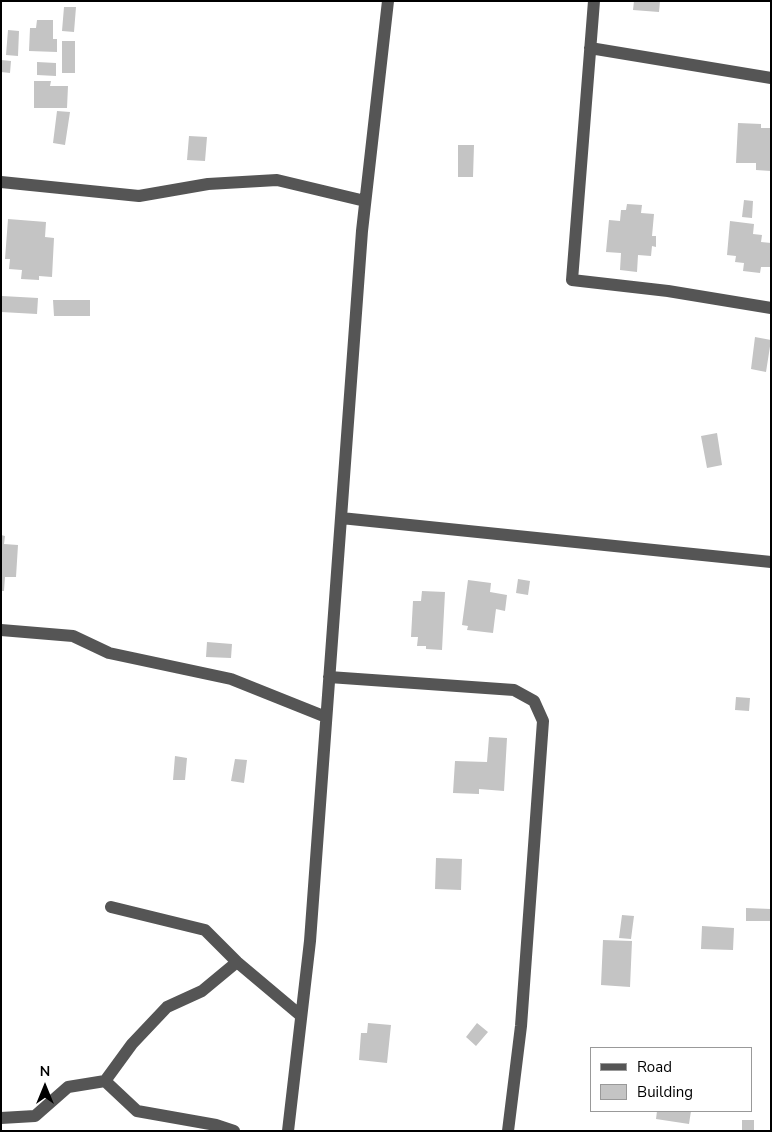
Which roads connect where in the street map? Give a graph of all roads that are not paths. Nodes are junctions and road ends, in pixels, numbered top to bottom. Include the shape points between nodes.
1 (388, 1) edge
2 (594, 1) edge
3 (590, 48) junction
4 (771, 78) edge
5 (1, 182) edge
6 (365, 201) junction
7 (771, 308) edge
8 (341, 518) junction
9 (771, 562) edge
10 (1, 630) edge
11 (329, 677) junction
12 (326, 717) junction
13 (110, 907) dead end
14 (237, 962) junction
15 (300, 1015) junction
16 (105, 1080) junction
17 (1, 1118) edge
18 (234, 1131) edge
19 (288, 1131) edge
20 (508, 1131) edge

1 - 6 street
2 - 3 street
3 - 4 street
3 - 7 street via 572,280
5 - 6 street via 139,196 208,184 277,180
6 - 8 street
8 - 9 street
8 - 11 street
10 - 12 street via 74,636 109,653 231,679
11 - 12 street
11 - 20 street via 514,690 534,701 543,721 521,1026
12 - 15 street via 310,941
13 - 14 street via 205,930
14 - 15 street
14 - 16 street via 202,990 167,1008 132,1044
15 - 19 street
16 - 17 street via 68,1087 35,1116
16 - 18 street via 136,1111

